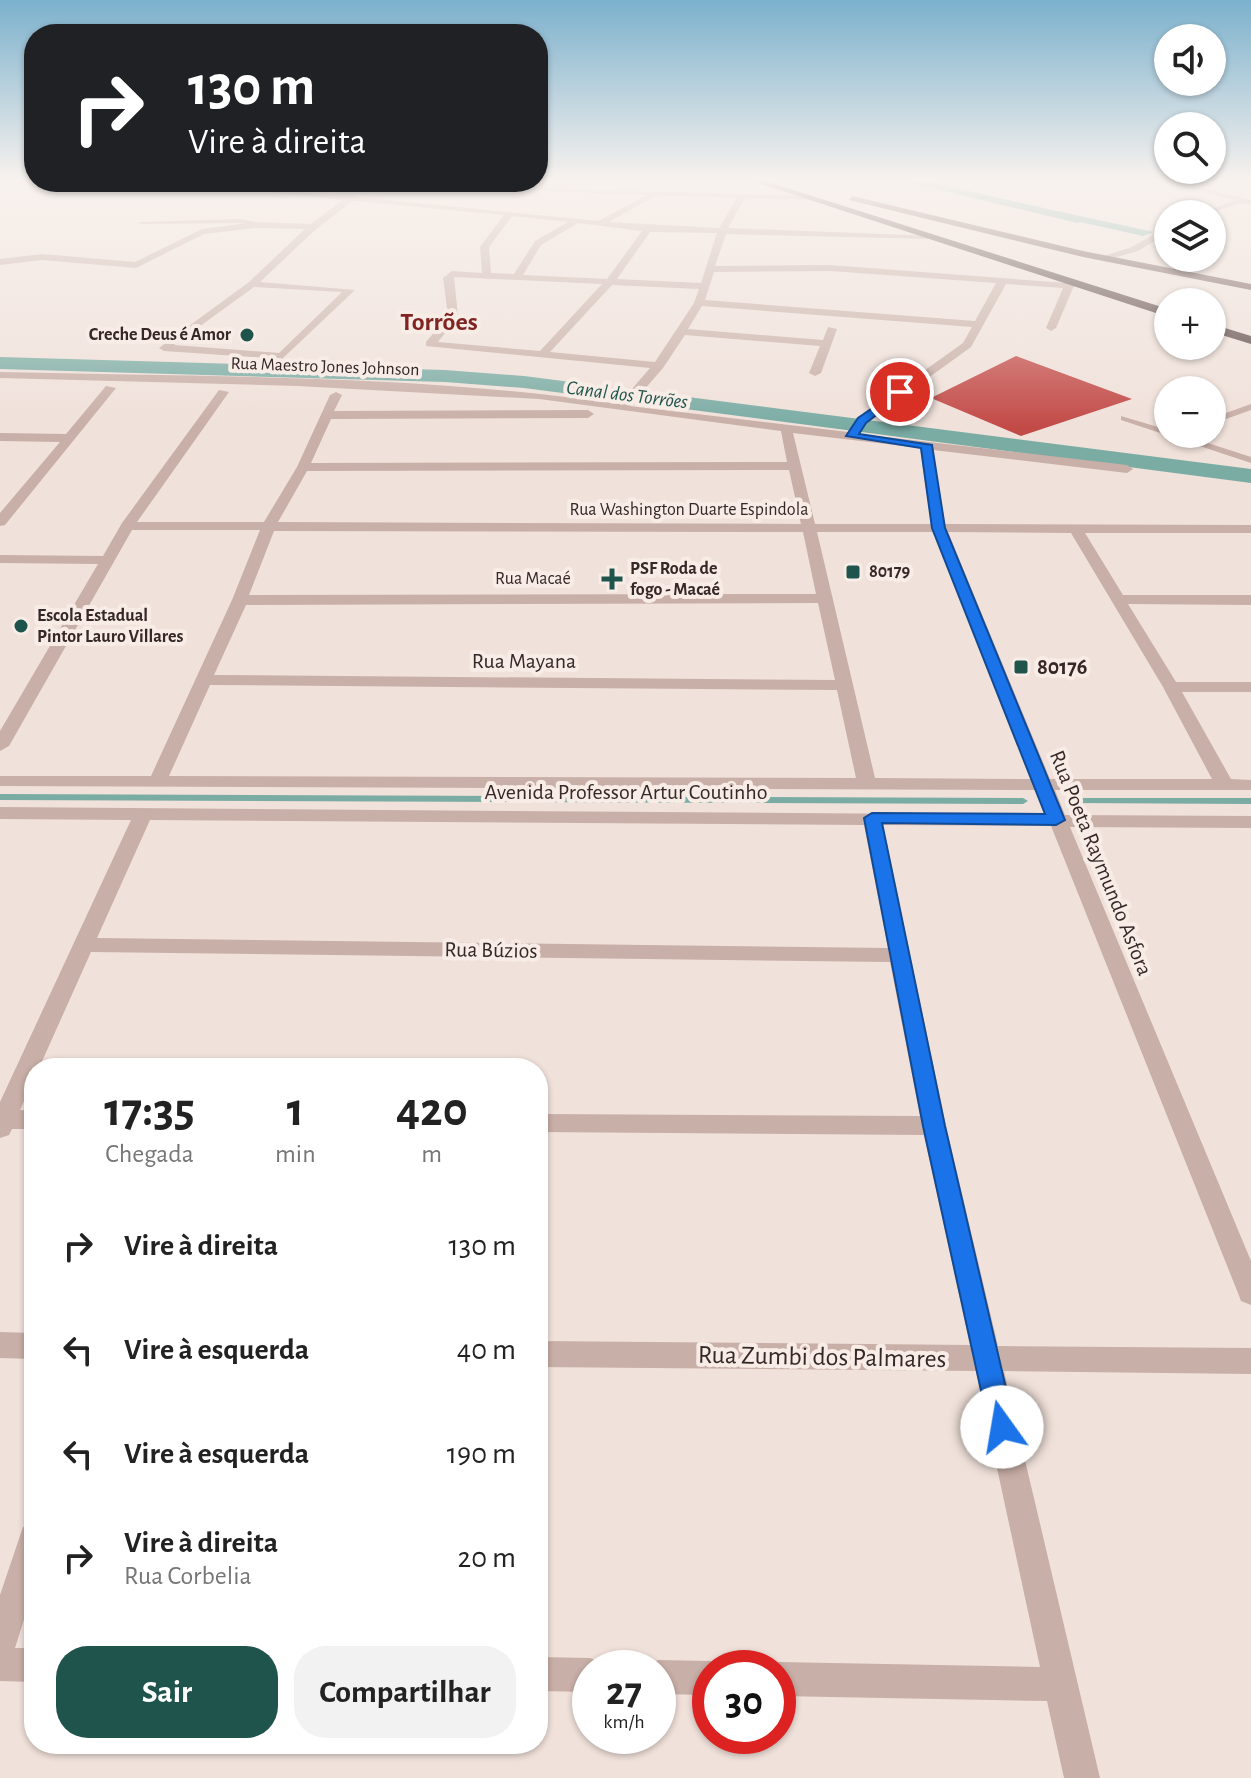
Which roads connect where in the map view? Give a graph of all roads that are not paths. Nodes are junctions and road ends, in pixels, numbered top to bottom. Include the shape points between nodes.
1 (101, 263) edge
2 (145, 263) edge
3 (275, 263) edge
4 (482, 263) edge
5 (526, 263) edge
6 (623, 263) edge
7 (711, 263) edge
8 (1009, 263) edge
9 (1128, 263) edge
10 (709, 269) junction
11 (487, 274) junction
12 (518, 275) junction
13 (611, 280) junction
14 (1003, 280) junction
15 (252, 284) junction
16 (1072, 284) junction
17 (702, 286) junction
18 (1251, 287) edge
19 (699, 303) junction
20 (1154, 309) edge
21 (978, 324) junction
22 (1051, 328) dead end
23 (832, 329) dead end
24 (683, 332) junction
25 (1226, 332) edge
26 (1251, 340) edge
27 (826, 343) junction
28 (543, 354) junction
29 (659, 366) junction
30 (815, 373) dead end
31 (0, 375) edge
32 (0, 384) edge
33 (110, 388) junction
34 (223, 392) junction
35 (336, 395) junction
36 (631, 399) junction
37 (1251, 407) edge
38 (648, 412) junction
39 (588, 414) junction
40 (327, 415) junction
41 (1226, 416) edge
42 (1124, 418) dead end
43 (786, 428) junction
44 (1154, 429) edge
45 (852, 436) junction
46 (0, 437) edge
47 (70, 438) junction
48 (926, 445) junction
49 (1213, 448) edge
50 (1251, 460) edge
51 (793, 466) junction
52 (303, 467) junction
53 (1127, 469) dead end
54 (0, 496) edge
55 (22, 496) junction
56 (0, 522) edge
57 (127, 526) junction
58 (269, 526) junction
59 (809, 528) junction
60 (939, 528) junction
61 (1251, 529) edge
62 (1076, 530) junction
63 (0, 559) edge
64 (107, 560) junction
65 (826, 598) junction
66 (1119, 599) junction
67 (240, 600) junction
68 (1251, 600) edge
69 (204, 680) junction
70 (843, 685) junction
71 (1171, 687) junction
72 (1251, 687) edge
73 (0, 746) edge
74 (0, 781) edge
75 (158, 781) junction
76 (1224, 784) junction
77 (867, 785) junction
78 (1251, 785) edge
79 (1044, 786) junction
80 (0, 813) edge
81 (143, 814) junction
82 (872, 818) junction
83 (1056, 820) junction
84 (1251, 822) edge
85 (82, 945) junction
86 (900, 955) junction
87 (31, 1058) edge
88 (24, 1075) edge
89 (24, 1121) edge
90 (548, 1123) edge
91 (2, 1124) edge
92 (934, 1126) junction
93 (1251, 1293) edge
94 (0, 1345) edge
95 (24, 1346) edge
96 (548, 1354) edge
97 (987, 1359) junction
98 (1251, 1361) edge
99 (24, 1569) edge
100 (0, 1645) edge
101 (0, 1664) edge
102 (24, 1665) edge
103 (548, 1674) edge
104 (572, 1675) edge
105 (796, 1679) edge
106 (1061, 1684) junction
107 (1082, 1778) edge

1 - 2 street
3 - 15 street
4 - 11 street
5 - 12 street
6 - 13 street
7 - 10 street
8 - 16 highway
9 - 18 main road
10 - 14 street via 830,268
10 - 17 street
11 - 12 street
11 - 28 street via 452,274 453,316 433,346
12 - 13 street
13 - 17 street
13 - 28 street
14 - 16 street
14 - 21 street
15 - 15 street via 350,290 282,356 164,348
16 - 20 highway
16 - 22 street
17 - 19 street
19 - 21 street
19 - 24 street
21 - 45 street via 959,352 862,421
23 - 27 street
24 - 27 street
24 - 29 street
25 - 26 highway
27 - 30 street
28 - 29 street
29 - 36 street
31 - 36 street, Rua Maestro Jones Johnson
32 - 33 street, Rua Maestro Jones Johnson
33 - 34 street, Rua Maestro Jones Johnson
33 - 47 street
34 - 35 street, Rua Maestro Jones Johnson
34 - 57 street
35 - 39 street, Rua Maestro Jones Johnson
35 - 40 street
36 - 38 street, Rua Maestro Jones Johnson
37 - 41 lane
38 - 39 street, Rua Maestro Jones Johnson
38 - 43 street, Rua Maestro Jones Johnson
39 - 40 street
40 - 52 street
42 - 44 lane
43 - 45 street, Rua Maestro Jones Johnson
43 - 51 street
45 - 48 street, Rua Maestro Jones Johnson
46 - 47 street
47 - 55 street
48 - 53 street, Rua Maestro Jones Johnson
48 - 60 street, Rua Poeta Raymundo Asfora
49 - 50 lane
51 - 52 street
51 - 59 street
52 - 58 street
54 - 55 street
55 - 56 street
57 - 58 street, Rua Washington Duarte Espindola
57 - 64 street
58 - 59 street, Rua Washington Duarte Espindola
58 - 67 street
59 - 60 street, Rua Washington Duarte Espindola
59 - 65 street
60 - 62 street, Rua Washington Duarte Espindola
60 - 79 street, Rua Poeta Raymundo Asfora
61 - 62 street, Rua Washington Duarte Espindola
62 - 66 street
63 - 64 street
64 - 73 street
65 - 67 street, Rua Macaé
65 - 70 street
66 - 68 street
66 - 71 street
67 - 69 street
69 - 70 street, Rua Mayana
69 - 75 street
70 - 77 street
71 - 72 street
71 - 76 street
74 - 75 street, Avenida Professor Artur Coutinho
75 - 77 street, Avenida Professor Artur Coutinho
76 - 78 street, Avenida Professor Artur Coutinho
76 - 79 street, Avenida Professor Artur Coutinho
77 - 79 street, Avenida Professor Artur Coutinho
79 - 83 street, Rua Poeta Raymundo Asfora
80 - 81 street, Avenida Professor Artur Coutinho
81 - 82 street, Avenida Professor Artur Coutinho
81 - 85 street
82 - 83 street, Avenida Professor Artur Coutinho
82 - 86 street
83 - 84 street, Avenida Professor Artur Coutinho
83 - 93 street, Rua Poeta Raymundo Asfora
85 - 86 street, Rua Búzios
85 - 87 street
86 - 92 street
88 - 91 street
89 - 91 street
90 - 92 street
92 - 97 street
94 - 95 street
96 - 97 street, Rua Zumbi dos Palmares
97 - 98 street, Rua Zumbi dos Palmares
97 - 106 street
99 - 100 street
101 - 102 street
103 - 104 street
105 - 106 street
106 - 107 street

